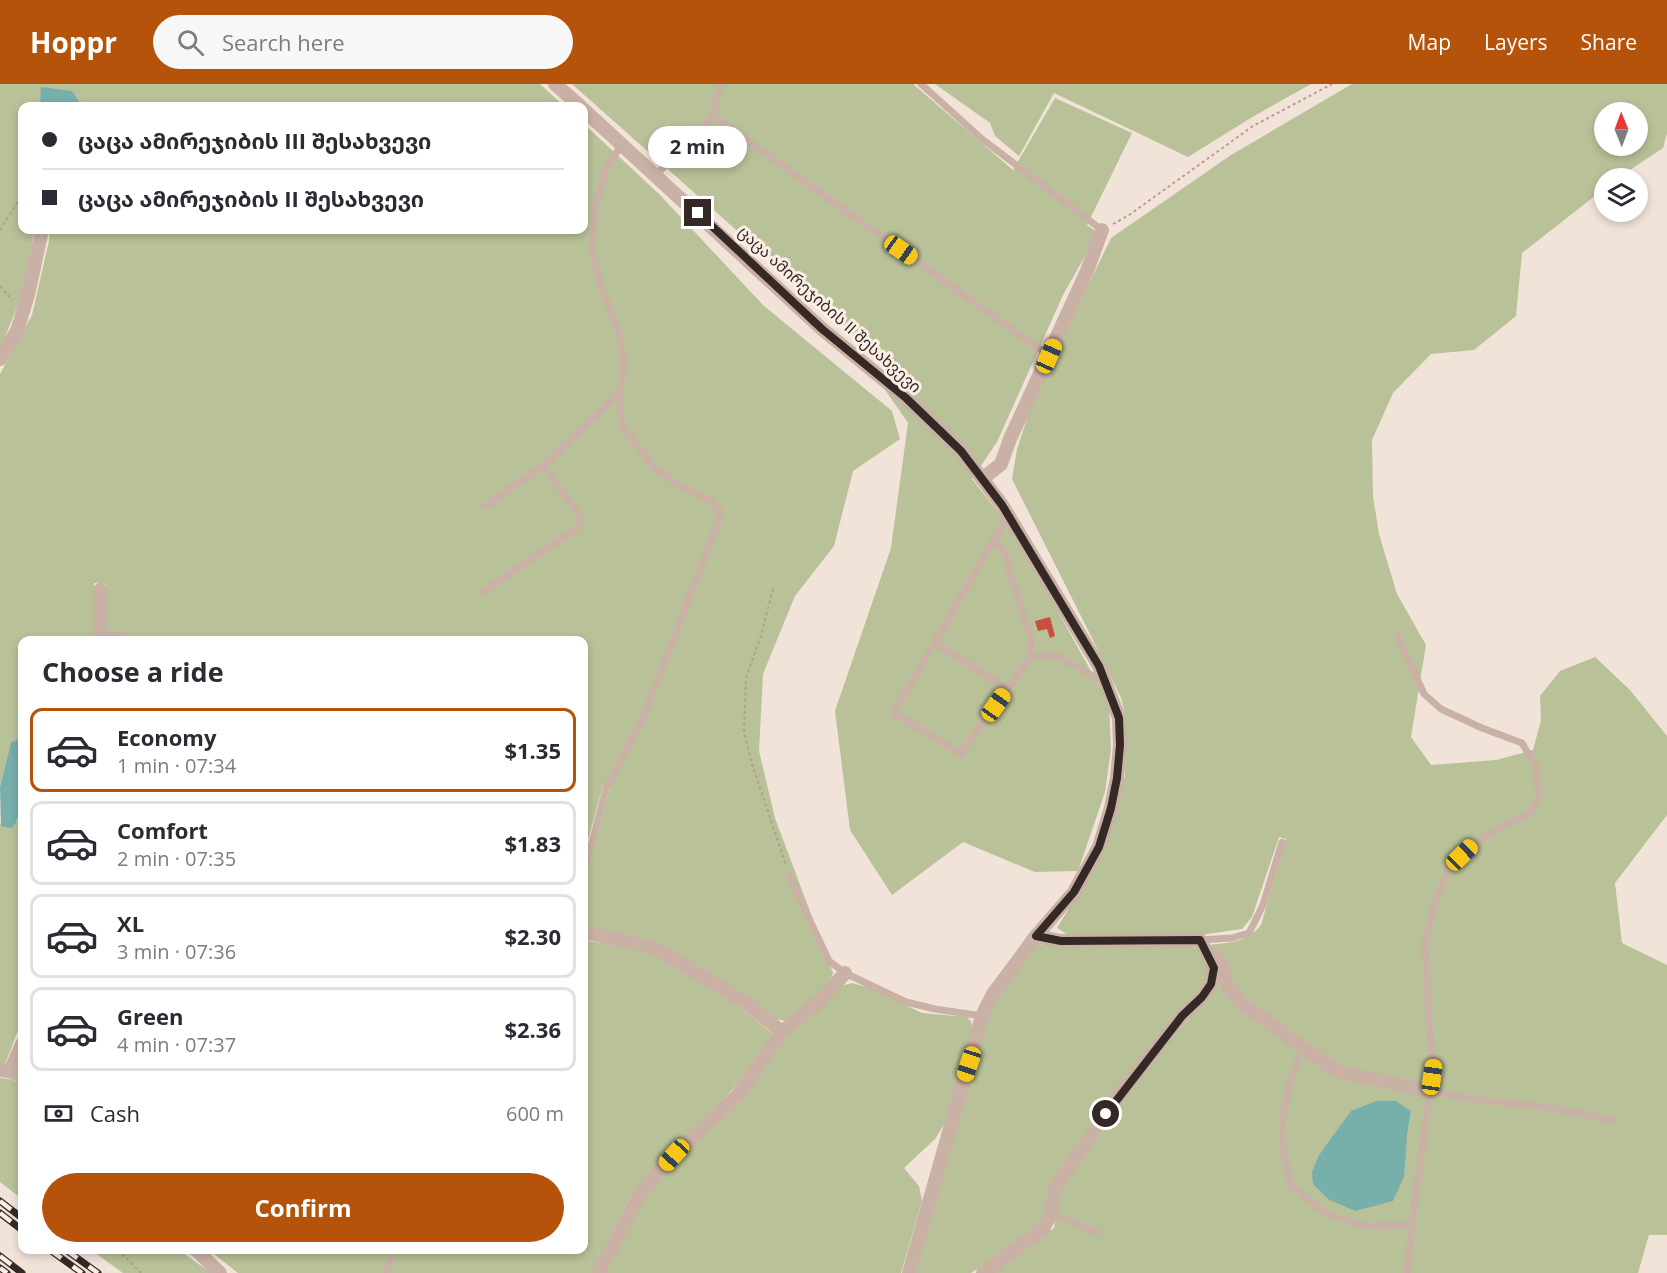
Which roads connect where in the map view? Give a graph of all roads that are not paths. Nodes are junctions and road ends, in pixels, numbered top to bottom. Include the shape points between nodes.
1 (555, 84) edge
2 (720, 84) edge
3 (921, 84) edge
4 (575, 102) edge
5 (588, 114) edge
6 (713, 116) junction
7 (622, 144) junction
8 (656, 175) junction
9 (1102, 230) joint
10 (41, 234) edge
11 (1049, 356) junction
12 (0, 359) edge
13 (619, 393) junction
14 (543, 466) junction
15 (982, 478) junction
16 (485, 506) dead end
17 (1008, 515) junction
18 (994, 539) junction
19 (100, 590) dead end
20 (483, 592) dead end
21 (100, 636) edge
22 (1398, 637) dead end
23 (935, 643) junction
24 (1030, 656) junction
25 (1105, 682) junction
26 (1008, 688) junction
27 (1282, 842) dead end
28 (588, 854) edge
29 (789, 876) road end
30 (588, 933) edge
31 (1036, 936) junction
32 (1200, 940) junction
33 (845, 973) junction
34 (982, 1016) junction
35 (782, 1032) junction
36 (1303, 1048) junction
37 (18, 1054) edge
38 (11, 1072) edge
39 (1430, 1091) junction
40 (1614, 1120) dead end
41 (1051, 1213) junction
42 (1411, 1225) junction
43 (1097, 1232) dead end
44 (200, 1254) edge
45 (392, 1254) edge
46 (220, 1273) edge
47 (386, 1273) edge
48 (599, 1273) edge
49 (909, 1273) edge
50 (983, 1273) edge
51 (1407, 1273) edge

1 - 4 street
2 - 6 lane
3 - 9 lane via 982,139
5 - 7 street, ცაცა ამირეჯიბის II შესახვევი
6 - 8 lane
6 - 11 lane
7 - 8 street, ცაცა ამირეჯიბის II შესახვევი
7 - 13 lane via 606,169 595,207 592,248 601,287 619,333 624,367
8 - 15 street, ცაცა ამირეჯიბის II შესახვევი via 822,329 906,398 961,451
9 - 11 street
10 - 12 street via 17,331
11 - 15 street via 1001,464
13 - 14 lane
13 - 28 lane via 622,426 636,447 678,485 707,498 720,510 720,517 644,716 606,788
14 - 16 lane
14 - 20 lane via 577,511 578,527
15 - 17 street, ცაცა ამირეჯიბის II შესახვევი
17 - 18 lane
17 - 25 street, ცაცა ამირეჯიბის II შესახვევი
18 - 23 lane
18 - 24 lane via 1004,552 1028,628
19 - 21 street
22 - 39 lane via 1424,694 1441,709 1522,742 1536,767 1539,797 1528,815 1474,844 1450,867 1436,899 1425,942 1434,1064
23 - 26 lane
23 - 26 lane via 894,713 961,754
24 - 25 lane via 1058,656
24 - 26 lane
25 - 31 street, ცაცა ამირეჯიბის II შესახვევი via 1119,718 1118,767 1111,808 1099,847 1074,892
27 - 32 lane via 1263,905 1249,933
29 - 33 lane via 829,962
30 - 35 street via 655,948 745,1002
31 - 32 street via 1061,941
31 - 34 street, ცაცა ამირეჯიბის II შესახვევი via 993,994
32 - 36 street via 1211,948 1228,986 1244,1004
32 - 41 street via 1214,968 1211,984 1112,1105 1055,1188
33 - 34 lane via 906,1002
33 - 35 street via 820,1001
34 - 49 street, ცაცა ამირეჯიბის II შესახვევი
35 - 48 street via 738,1095 674,1155 639,1195
36 - 39 street via 1342,1073
36 - 42 lane via 1282,1120 1283,1150 1291,1185 1324,1213 1364,1226
37 - 38 street
39 - 40 lane
39 - 42 lane
41 - 43 lane
41 - 50 street via 1043,1229
42 - 51 lane
44 - 46 street
45 - 47 lane

